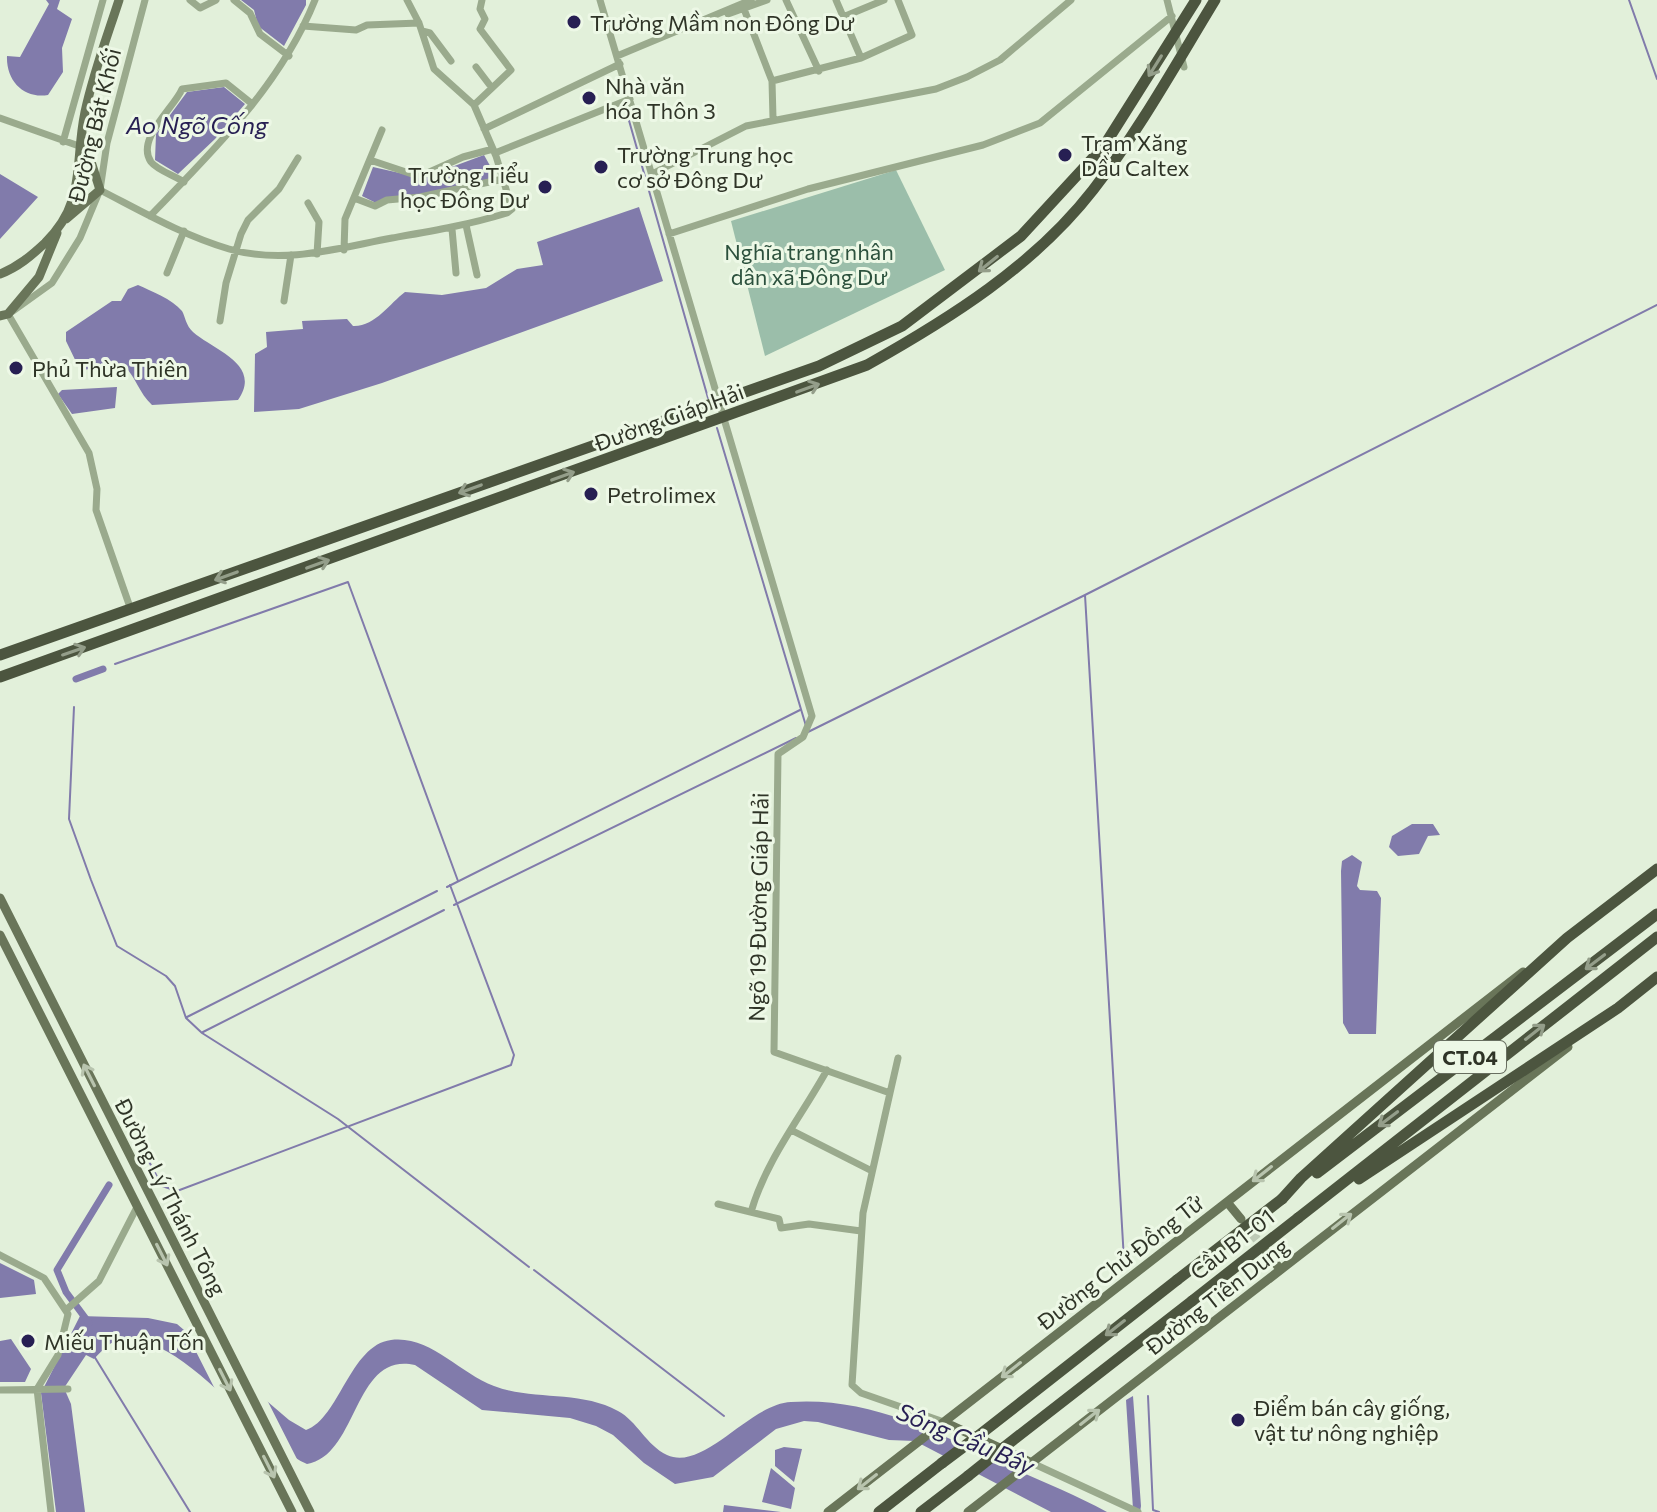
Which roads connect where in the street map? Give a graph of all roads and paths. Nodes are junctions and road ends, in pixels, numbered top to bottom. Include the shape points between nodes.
1 (103, 0) edge
2 (119, 0) edge
3 (145, 0) edge
4 (190, 0) edge
5 (216, 0) edge
6 (234, 0) edge
7 (315, 0) edge
8 (407, 0) edge
9 (482, 0) edge
10 (600, 0) edge
11 (767, 0) edge
12 (786, 0) edge
13 (836, 0) edge
14 (884, 0) edge
15 (898, 0) edge
16 (1071, 0) edge
17 (1167, 0) edge
18 (1196, 0) edge
19 (1215, 0) edge
20 (747, 3) edge
21 (1172, 16) junction
22 (843, 17) junction
23 (303, 26) junction
24 (421, 27) junction
25 (1177, 31) junction
26 (289, 56) junction
27 (861, 58) junction
28 (618, 60) junction
29 (451, 61) dead end
30 (1183, 61) junction
31 (476, 67) dead end
32 (819, 71) junction
33 (772, 81) junction
34 (492, 88) junction
35 (630, 99) junction
36 (251, 103) junction
37 (474, 105) junction
38 (0, 118) edge
39 (773, 118) junction
40 (484, 129) junction
41 (81, 130) junction
42 (382, 130) dead end
43 (63, 142) junction
44 (79, 146) junction
45 (494, 153) junction
46 (298, 158) dead end
47 (370, 160) junction
48 (652, 174) junction
49 (503, 179) junction
50 (184, 182) junction
51 (100, 190) junction
52 (354, 198) junction
53 (308, 203) dead end
54 (150, 216) junction
55 (66, 219) junction
56 (466, 225) junction
57 (59, 229) junction
58 (452, 229) junction
59 (184, 231) junction
60 (669, 234) junction
61 (344, 250) junction
62 (238, 251) junction
63 (317, 254) junction
64 (291, 255) junction
65 (167, 273) dead end
66 (456, 273) dead end
67 (0, 274) edge
68 (477, 275) dead end
69 (284, 301) dead end
70 (3, 316) edge
71 (220, 321) dead end
72 (718, 401) junction
73 (723, 419) junction
74 (151, 603) junction
75 (131, 610) junction
76 (157, 621) junction
77 (0, 655) edge
78 (0, 677) edge
79 (1657, 869) edge
80 (0, 898) edge
81 (1657, 914) edge
82 (0, 935) edge
83 (1657, 937) edge
84 (1567, 938) junction
85 (1657, 977) edge
86 (1618, 1008) junction
87 (898, 1058) dead end
88 (827, 1070) junction
89 (890, 1093) junction
90 (791, 1130) junction
91 (872, 1171) junction
92 (143, 1182) junction
93 (129, 1190) junction
94 (1282, 1199) junction
95 (1227, 1202) junction
96 (718, 1204) dead end
97 (137, 1207) junction
98 (751, 1212) junction
99 (1298, 1218) junction
100 (1241, 1219) tunnel mouth
101 (861, 1231) junction
102 (1266, 1251) tunnel mouth
103 (0, 1255) edge
104 (1280, 1269) junction
105 (68, 1308) junction
106 (39, 1389) junction
107 (68, 1389) dead end
108 (0, 1390) edge
109 (941, 1424) junction
110 (1030, 1464) junction
111 (51, 1512) edge
112 (292, 1512) edge
113 (310, 1512) edge
114 (828, 1512) edge
115 (879, 1512) edge
116 (921, 1512) edge
117 (968, 1512) edge
118 (1138, 1512) edge

1 - 43 street
2 - 41 main road
3 - 51 street, Đường Bát Khối via 107,143
4 - 5 street via 200,8
6 - 26 street via 250,13 256,30
7 - 23 street
8 - 24 street
9 - 34 street via 485,19 480,29 511,70
10 - 28 street
11 - 20 street
12 - 32 street
13 - 22 street
14 - 22 street
15 - 27 street via 912,35
16 - 39 street via 1000,60 967,77 878,102
17 - 21 street
18 - 25 highway, Đường Giáp Hải
19 - 30 highway, Đường Giáp Hải
20 - 28 street
20 - 33 street
21 - 25 street
21 - 60 street via 1040,123 983,145 808,189
22 - 27 street
23 - 24 street
23 - 26 street
24 - 29 street
24 - 37 street via 434,69
25 - 30 street
25 -> 72 highway, Đường Giáp Hải via 1104,146 1021,236 977,272 902,326 819,366
26 - 36 street
27 - 32 street
28 - 35 street
28 - 40 street
73 -> 30 highway, Đường Giáp Hải via 867,365 957,312 1016,267 1093,190
31 - 34 street
32 - 33 street
33 - 39 street
34 - 37 street
35 - 45 street
35 - 48 street
36 - 50 street
36 - 50 street via 226,83 182,89 152,134 149,154 154,164
37 - 40 street
38 - 43 street
39 - 48 street via 728,134
40 - 45 street
41 - 44 main road
41 - 51 main road
42 - 47 street
43 - 44 street
44 - 55 main road via 79,178
45 - 47 street via 463,157 425,174
45 - 49 street
46 - 62 street via 279,189 248,220
47 - 52 street
48 - 60 street
49 - 52 street via 375,206
49 - 56 street via 512,209
50 - 54 street
51 - 54 street
51 - 55 main road
51 - 70 street, Đường Bát Khối via 80,238 52,283
52 - 61 street via 344,225
53 - 63 street via 319,222
54 - 59 street
55 - 57 main road
56 - 58 street
56 - 68 street
57 - 67 main road via 16,268
57 - 70 main road via 39,277
58 - 61 street
58 - 66 street
59 - 62 street
59 - 65 street
60 - 72 street
61 - 63 street
62 - 64 street
62 - 71 street
63 - 64 street
64 - 69 street
70 - 75 street via 89,453 96,510
72 - 73 street
72 -> 74 highway, Đường Giáp Hải
76 -> 73 highway, Đường Giáp Hải
73 - 88 street, Ngõ 19 Đường Giáp Hải via 812,716 803,737 778,754 774,1052
74 - 75 highway, Đường Giáp Hải
74 - 76 highway
75 - 77 highway, Đường Giáp Hải
78 -> 76 highway, Đường Giáp Hải
79 - 84 highway
92 -> 80 main road, Đường Lý Thánh Tông
81 -> 94 highway, CT.04
82 - 93 main road, Đường Lý Thánh Tông
99 -> 83 highway, CT.04
84 - 94 highway, CT.04
84 -> 95 main road, Đường Chử Đồng Tử
85 - 86 highway
86 - 99 highway
104 -> 86 main road, Đường Tiên Dung
87 - 89 street
88 - 89 street, Ngõ 19 Đường Giáp Hải
88 - 90 street
89 - 91 street
90 - 91 street
90 - 98 street
91 - 101 street
92 - 93 main road
92 - 113 main road, Đường Lý Thánh Tông
93 - 97 main road, Đường Lý Thánh Tông
94 -> 115 highway, Cầu B1-01 / CT.04, bridge
95 - 100 main road
95 -> 109 main road, Đường Chử Đồng Tử
96 - 98 street
97 - 105 street via 105,1271
97 -> 112 main road, Đường Lý Thánh Tông
98 - 101 street via 779,1219 781,1228 809,1224
99 - 116 highway, Cầu B1-01 / CT.04, bridge
101 - 109 street via 852,1385
102 - 104 main road
103 - 105 street via 44,1278
110 -> 104 main road, Đường Tiên Dung
105 - 106 street via 63,1341
106 - 107 street
106 - 108 street
106 - 111 street
109 - 110 main road
109 -> 114 main road, Đường Chử Đồng Tử
110 - 117 main road, Đường Tiên Dung
110 - 118 street

